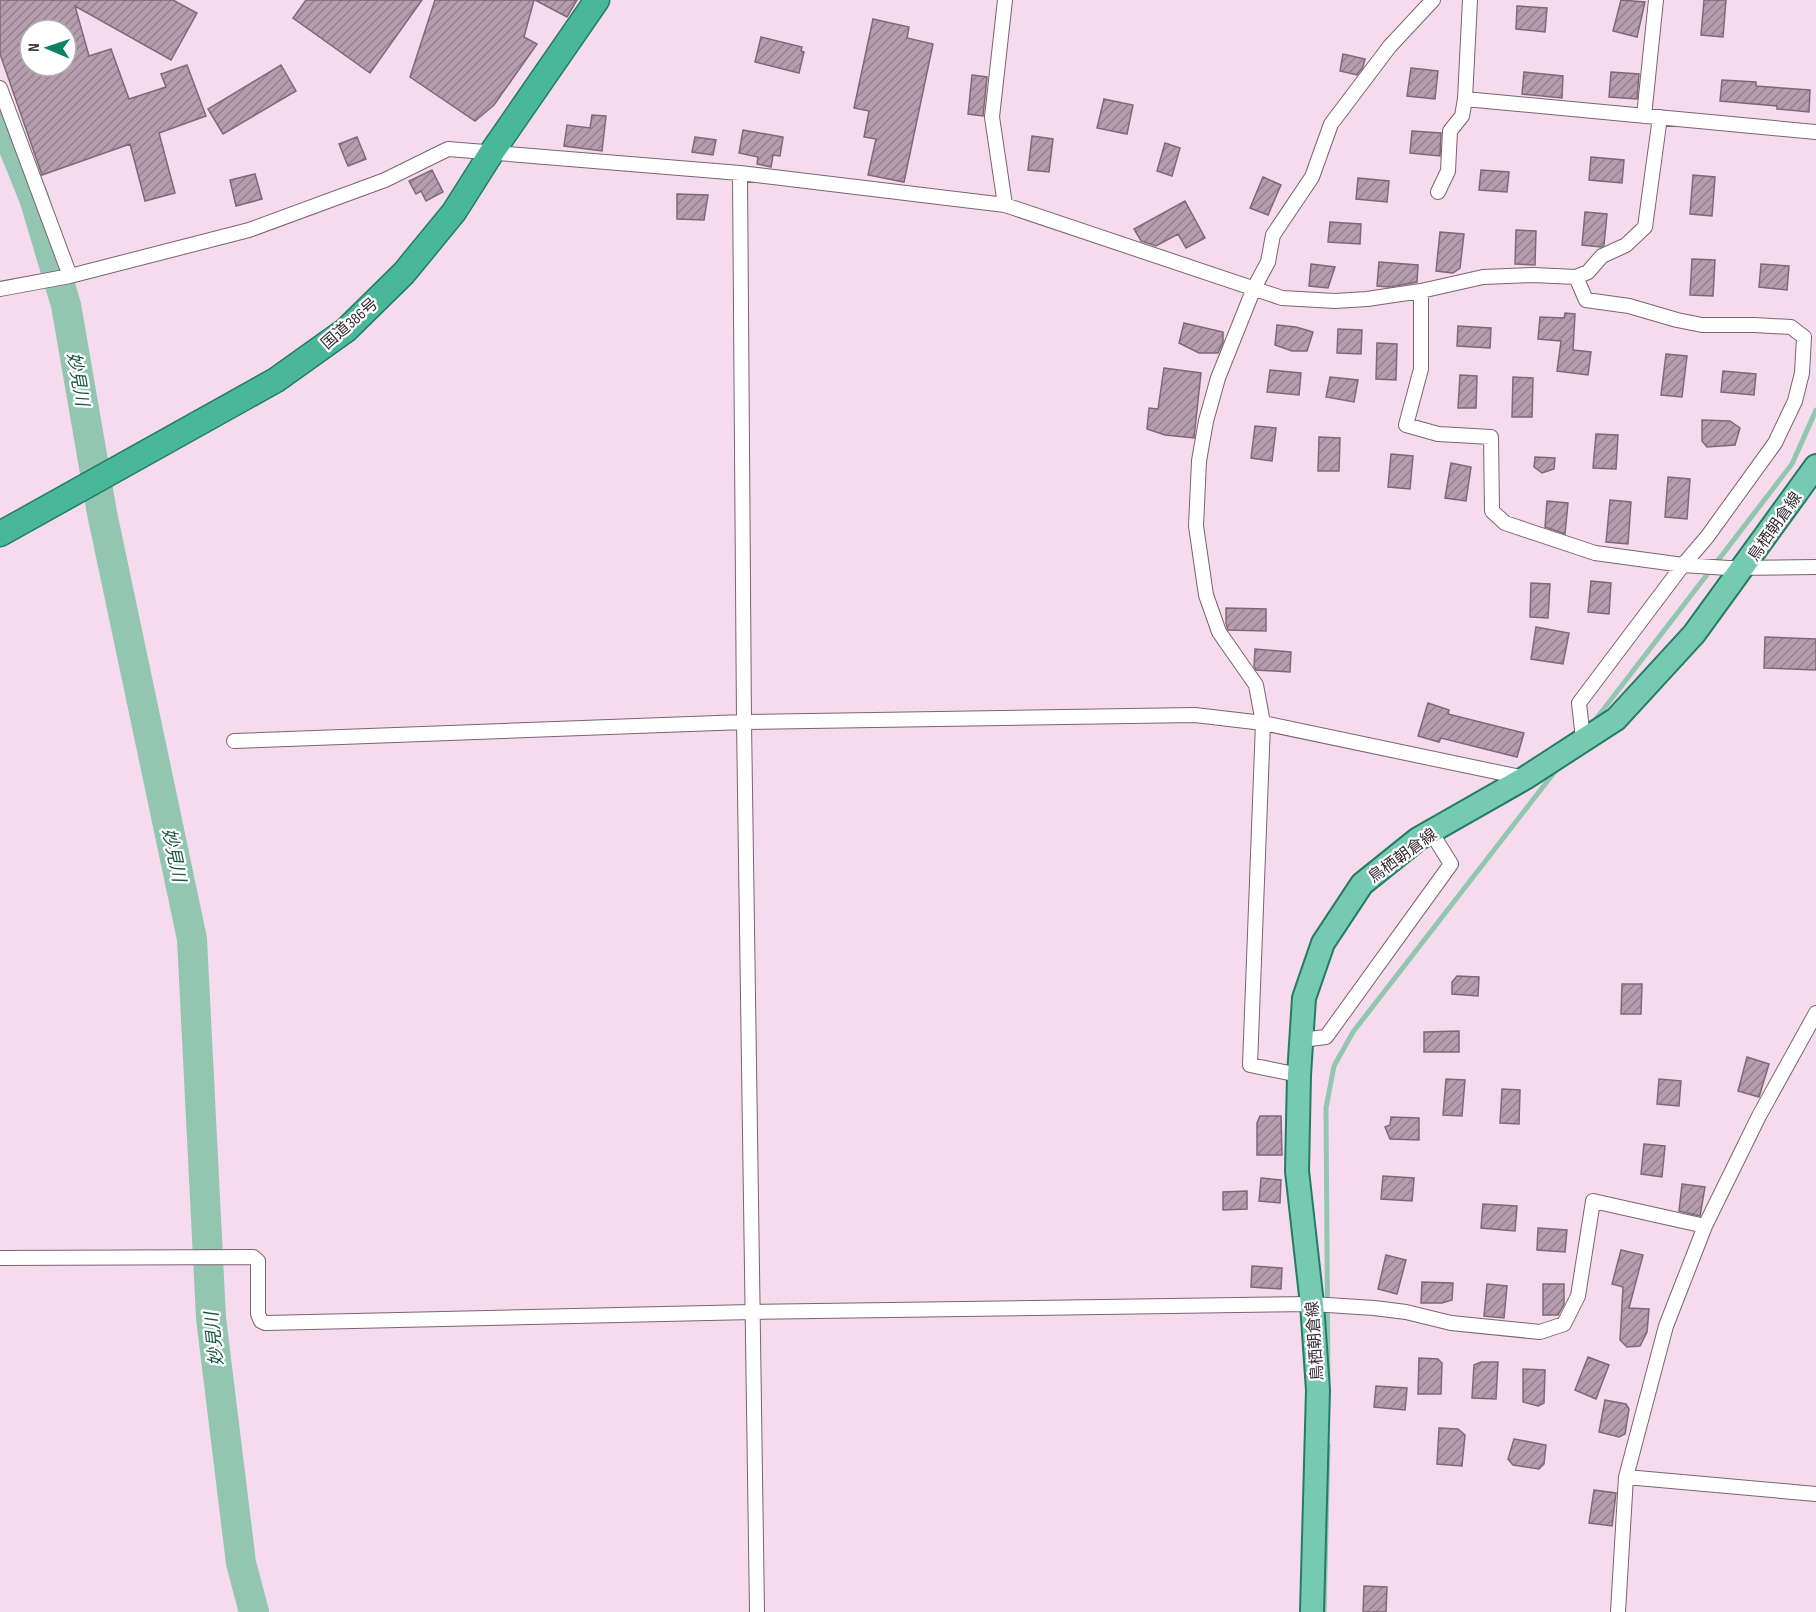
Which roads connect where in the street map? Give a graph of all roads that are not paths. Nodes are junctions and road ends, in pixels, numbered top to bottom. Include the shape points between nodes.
1 (597, 0) edge
2 (1005, 0) edge
3 (1433, 0) edge
4 (1470, 0) edge
5 (1656, 0) edge
6 (0, 88) edge
7 (1465, 99) junction
8 (1644, 116) junction
9 (1660, 117) junction
10 (1816, 132) edge
11 (492, 152) junction
12 (740, 173) junction
13 (1438, 192) dead end
14 (1005, 205) junction
15 (70, 276) junction
16 (1576, 277) junction
17 (1254, 288) junction
18 (0, 289) edge
19 (1421, 291) junction
20 (1810, 334) edge
21 (1816, 466) edge
22 (0, 534) edge
23 (1683, 565) junction
24 (1816, 567) edge
25 (1735, 569) junction
26 (744, 722) junction
27 (1263, 723) junction
28 (1583, 739) junction
29 (234, 741) dead end
30 (1525, 778) junction
31 (1431, 832) junction
32 (1816, 1013) edge
33 (1301, 1040) junction
34 (1299, 1075) junction
35 (1705, 1226) junction
36 (0, 1258) edge
37 (1312, 1304) junction
38 (753, 1312) junction
39 (1626, 1477) junction
40 (1816, 1494) edge
41 (757, 1612) edge
42 (1312, 1612) edge
43 (1618, 1612) edge

1 - 11 highway, 国道386号
2 - 14 street via 992,117
3 - 17 street via 1390,46 1331,124 1312,177 1273,236 1268,262
4 - 7 street
5 - 8 street
6 - 15 street
7 - 8 street
7 - 13 street via 1462,116 1450,131 1448,171
8 - 9 street
9 - 10 street
9 - 16 street via 1645,228
11 - 12 street
11 - 15 street via 448,149 385,180 249,230
11 - 22 highway, 国道386号 via 454,212 404,273 346,330 276,380
12 - 14 street
12 - 26 street
14 - 17 street
15 - 18 street
16 - 19 street via 1483,278
16 - 20 street via 1586,300 1629,306 1702,325 1791,327
17 - 19 street via 1282,298 1335,301
17 - 27 street via 1218,378 1206,421 1199,461 1196,526 1206,595 1219,632 1256,685
19 - 23 street via 1421,369 1406,425 1438,434 1491,437 1492,511 1505,523 1595,553
20 - 23 street via 1795,401 1775,443
21 - 25 main road, 鳥栖朝倉線
23 - 25 street
23 - 28 street via 1580,703
24 - 25 street
25 - 28 main road, 鳥栖朝倉線 via 1694,634 1616,718
26 - 27 street via 1195,715
26 - 29 street
26 - 38 street
27 - 30 street
27 - 34 street via 1250,1065
28 - 30 main road, 鳥栖朝倉線
30 - 31 main road, 鳥栖朝倉線
31 - 33 main road, 鳥栖朝倉線 via 1362,884 1323,944 1304,998
31 - 33 street via 1451,864 1326,1037
32 - 35 street
33 - 34 main road, 鳥栖朝倉線
34 - 37 main road, 鳥栖朝倉線 via 1297,1171
35 - 37 street via 1593,1201 1578,1296 1564,1324 1540,1332 1450,1323 1374,1308
35 - 39 street via 1666,1326
36 - 38 street via 253,1257 258,1261 258,1314 265,1323
37 - 38 street
37 - 42 main road, 鳥栖朝倉線 via 1318,1390
38 - 41 street
39 - 40 street
39 - 43 street

